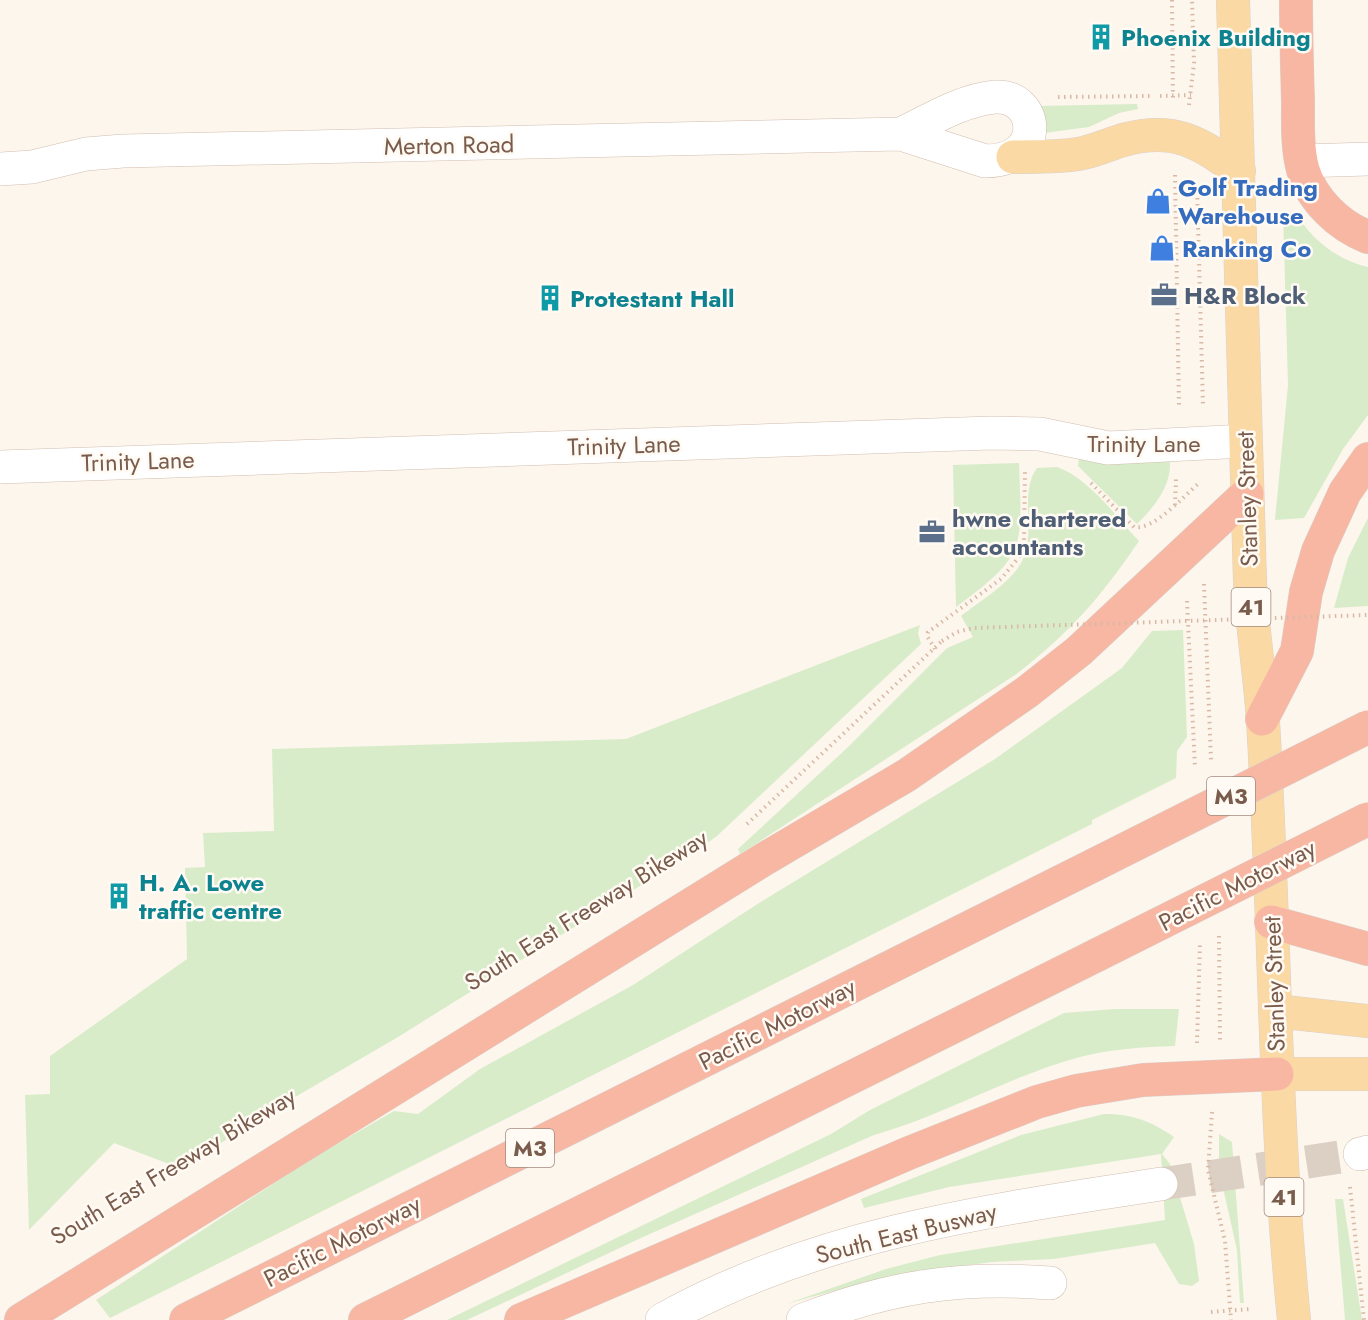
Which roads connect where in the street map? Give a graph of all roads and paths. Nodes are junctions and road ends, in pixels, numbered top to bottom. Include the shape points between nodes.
1 (1172, 0) edge
2 (1192, 0) edge
3 (1233, 0) edge
4 (1296, 0) edge
5 (1191, 95) junction
6 (1173, 96) junction
7 (1056, 97) dead end
8 (901, 134) junction
9 (1181, 137) junction
10 (1013, 157) junction
11 (1368, 159) edge
12 (1302, 161) junction
13 (0, 168) edge
14 (1239, 171) junction
15 (1368, 237) edge
16 (1179, 411) dead end
17 (1245, 441) junction
18 (1201, 444) junction
19 (1368, 459) edge
20 (1028, 464) dead end
21 (0, 466) edge
22 (1084, 476) dead end
23 (1177, 476) dead end
24 (1198, 484) junction
25 (1197, 495) dead end
26 (1247, 495) junction
27 (1175, 506) junction
28 (1175, 516) dead end
29 (1203, 575) dead end
30 (1187, 596) dead end
31 (1368, 615) edge
32 (935, 649) junction
33 (1262, 719) junction
34 (1368, 727) edge
35 (1211, 760) dead end
36 (1195, 768) dead end
37 (1368, 819) edge
38 (743, 828) dead end
39 (1271, 922) junction
40 (1219, 932) dead end
41 (1200, 942) dead end
42 (1368, 949) edge
43 (1275, 1011) junction
44 (1360, 1020) edge
45 (1220, 1048) dead end
46 (1197, 1049) dead end
47 (1277, 1074) junction
48 (1362, 1074) edge
49 (1213, 1108) dead end
50 (1359, 1162) edge
51 (1161, 1184) tunnel mouth
52 (1050, 1283) dead end
53 (1251, 1309) dead end
54 (1211, 1312) dead end
55 (1231, 1312) junction
56 (21, 1320) edge
57 (186, 1320) edge
58 (365, 1320) edge
59 (521, 1320) edge
60 (662, 1320) edge
61 (803, 1320) edge
62 (1231, 1320) edge
63 (1294, 1320) edge
64 (1364, 1320) edge

1 - 6 path
2 - 5 path
3 - 14 main road, Stanley Street / 41
4 - 12 highway
5 - 6 path
5 - 9 path
6 - 7 path
6 - 9 path
8 - 10 street, Merton Road via 985,161
8 - 10 street, Merton Road via 969,102 1012,99 1030,121 1030,135 1024,148
8 - 13 street, Merton Road via 123,151 86,154 32,167
9 - 10 main road via 1137,137 1071,155
9 - 14 main road via 1203,145
9 - 16 path
9 - 18 path via 1198,190
11 - 12 street
12 - 15 highway via 1312,190 1336,219
14 - 17 main road, Stanley Street / 41
17 - 18 street, Trinity Lane
17 - 26 main road, Stanley Street / 41
18 - 21 street, Trinity Lane via 1108,448 1040,434 991,433
18 - 24 path
19 - 33 highway via 1345,492 1318,551 1306,592 1297,651
20 - 32 path via 1024,541 1019,557 1001,579 931,628 927,636
22 - 27 path via 1134,527 1148,526
23 - 27 path
24 - 25 path
24 - 27 path
26 - 33 main road, Stanley Street / 41 via 1253,641
26 - 56 highway via 1079,651 907,775
27 - 28 path
29 - 35 path
30 - 36 path
31 - 32 path, South East Freeway Bikeway, bridge via 973,628 957,632
32 - 38 path, South East Freeway Bikeway
33 - 39 main road, Stanley Street / 41
34 - 57 highway, Pacific Motorway / M3, bridge
37 - 58 highway, Pacific Motorway, bridge
39 - 42 highway
39 - 43 main road, Stanley Street / 41
40 - 45 path
41 - 46 path
43 - 44 main road
43 - 47 main road, Stanley Street / 41
47 - 48 main road
47 - 59 highway via 1143,1080 1037,1102 899,1157
47 - 63 main road, Stanley Street / 41
49 - 55 path via 1208,1170 1225,1241
50 - 64 path
51 - 60 street, South East Busway via 973,1214 858,1241 779,1267 692,1303
52 - 61 street via 1012,1280 933,1284 853,1301
53 - 55 path
54 - 55 path
55 - 62 path

